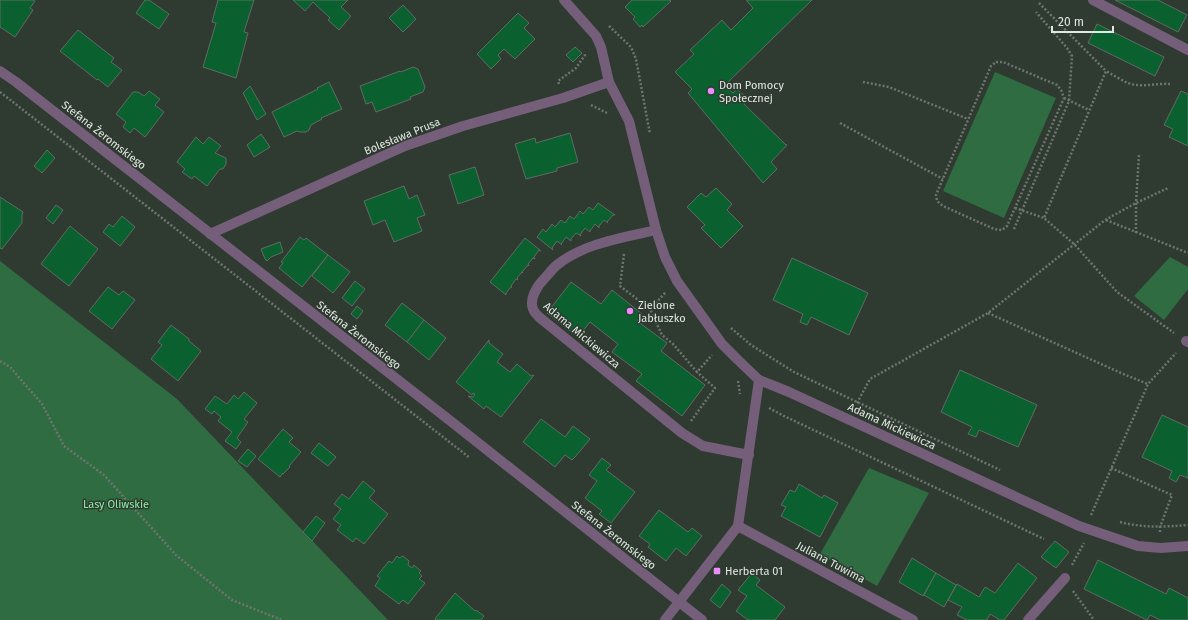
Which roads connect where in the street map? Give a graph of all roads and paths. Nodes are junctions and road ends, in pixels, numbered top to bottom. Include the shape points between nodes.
1 (564, 0) edge
2 (1093, 0) edge
3 (1039, 3) dead end
4 (1036, 12) dead end
5 (604, 21) dead end
6 (584, 50) dead end
7 (1188, 50) edge
8 (0, 71) edge
9 (1106, 71) junction
10 (558, 81) dead end
11 (609, 82) junction
12 (863, 82) dead end
13 (1170, 84) dead end
14 (0, 92) edge
15 (1064, 98) junction
16 (1069, 101) junction
17 (585, 106) dead end
18 (1089, 110) junction
19 (609, 114) dead end
20 (968, 119) junction
21 (840, 123) dead end
22 (651, 139) dead end
23 (1139, 154) dead end
24 (943, 179) junction
25 (1168, 188) dead end
26 (1136, 203) junction
27 (1015, 208) junction
28 (1023, 210) junction
29 (1044, 218) junction
30 (1106, 220) junction
31 (1014, 229) dead end
32 (656, 230) junction
33 (1136, 233) junction
34 (210, 234) junction
35 (626, 237) junction
36 (1074, 244) junction
37 (1188, 253) edge
38 (668, 290) dead end
39 (650, 309) junction
40 (988, 313) junction
41 (726, 323) dead end
42 (1187, 342) edge
43 (708, 349) dead end
44 (712, 354) junction
45 (718, 359) dead end
46 (0, 361) edge
47 (697, 372) junction
48 (736, 377) dead end
49 (759, 380) junction
50 (1148, 384) junction
51 (740, 397) dead end
52 (858, 402) junction
53 (784, 416) dead end
54 (682, 433) junction
55 (749, 455) junction
56 (476, 463) dead end
57 (1111, 468) junction
58 (1006, 474) dead end
59 (1095, 505) dead end
60 (1084, 511) dead end
61 (1099, 516) dead end
62 (1114, 520) dead end
63 (1188, 525) edge
64 (738, 526) junction
65 (1160, 527) junction
66 (1044, 539) dead end
67 (1188, 546) edge
68 (1161, 548) junction
69 (1064, 578) dead end
70 (680, 602) junction
71 (282, 620) edge
72 (665, 620) edge
73 (702, 620) edge
74 (913, 620) edge
75 (1028, 620) edge

1 - 11 street, Adama Mickiewicza via 596,36 605,60
2 - 7 street
3 - 9 path
4 - 16 path via 1072,56
5 - 22 path via 631,47 636,59
6 - 10 path via 585,55 576,68
8 - 34 street, Stefana Żeromskiego
9 - 13 path via 1129,84
9 - 18 path
11 - 32 street, Adama Mickiewicza via 629,121
11 - 34 street, Bolesława Prusa via 405,146
12 - 20 path via 889,87
14 - 56 path
15 - 16 path
15 - 20 path via 1057,85 1003,62 996,62 991,66
15 - 27 path
16 - 18 path
16 - 28 path
17 - 19 path via 591,105
18 - 29 path
20 - 24 path
21 - 24 path
23 - 26 path
24 - 27 path via 936,195 937,201 994,229 1002,230 1007,226
25 - 26 path
26 - 30 path
26 - 33 path
27 - 28 path
28 - 29 path
28 - 31 path
29 - 36 path
30 - 33 path
30 - 36 path
32 - 35 street, Adama Mickiewicza
32 - 49 street, Adama Mickiewicza via 665,257 692,303 722,344
33 - 37 path
34 - 70 street, Stefana Żeromskiego
35 - 39 path via 620,286
35 - 54 street, Adama Mickiewicza via 585,249 557,265 535,291 533,309 539,317
36 - 40 path
36 - 42 path via 1117,292
38 - 39 path
39 - 47 path via 662,335
40 - 50 path
40 - 52 path via 870,379
41 - 52 path via 751,346 773,360
42 - 50 path
43 - 44 path
44 - 45 path
44 - 47 path
46 - 71 path via 10,367 42,404 64,446 104,475 176,555 232,600
47 - 54 path via 715,388
48 - 51 path
49 - 55 street
49 - 68 street, Adama Mickiewicza via 1079,526 1138,546
50 - 57 path
52 - 58 path
53 - 66 path
54 - 55 street, Adama Mickiewicza via 703,446
55 - 64 street
57 - 59 path
57 - 65 path via 1172,495
60 - 61 path
62 - 65 path via 1137,526
63 - 65 path
64 - 70 street
64 - 74 street, Juliana Tuwima
65 - 68 path
67 - 68 street, Adama Mickiewicza
69 - 75 street
70 - 72 street
70 - 73 street, Stefana Żeromskiego

